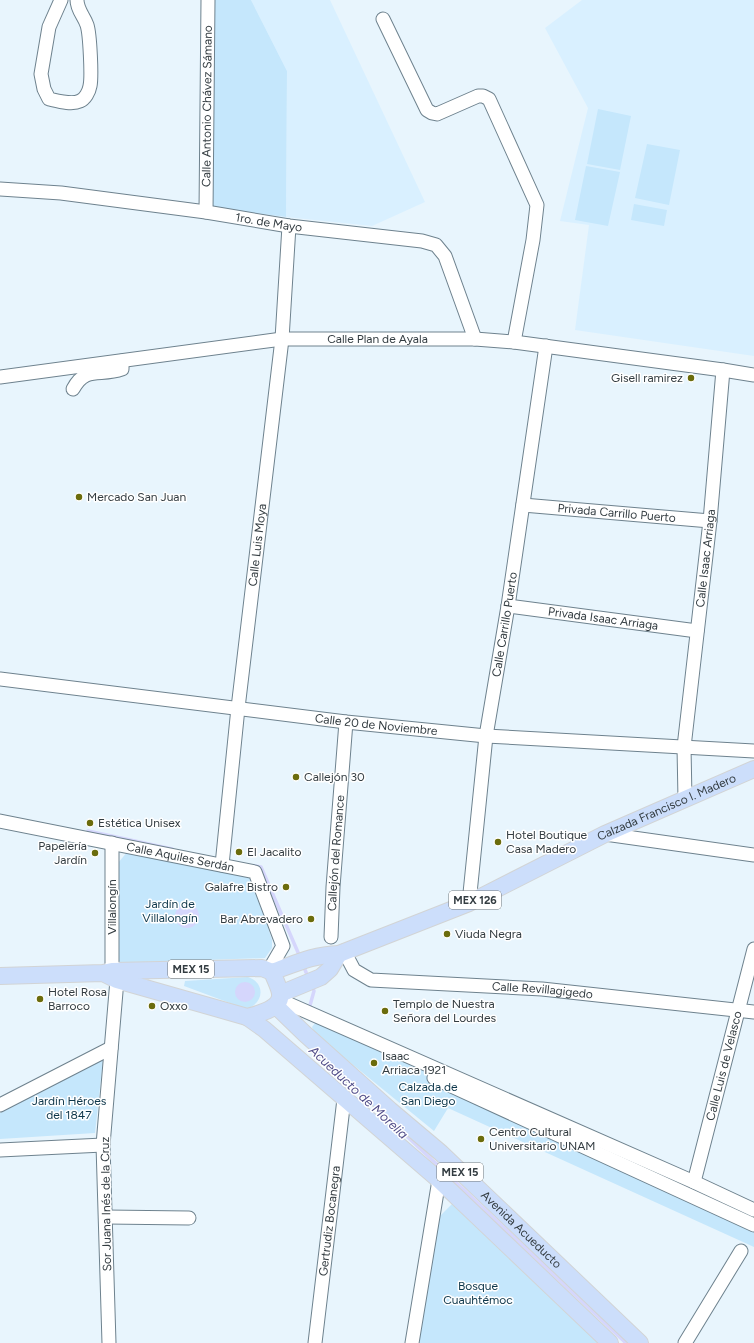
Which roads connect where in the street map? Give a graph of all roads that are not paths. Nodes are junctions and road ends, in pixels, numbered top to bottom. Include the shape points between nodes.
1 (61, 0) edge
2 (77, 0) edge
3 (208, 0) edge
4 (383, 19) dead end
5 (0, 189) edge
6 (206, 212) junction
7 (289, 226) junction
8 (282, 339) junction
9 (475, 339) junction
10 (514, 342) junction
11 (546, 346) junction
12 (122, 360) junction
13 (723, 370) junction
14 (754, 376) edge
15 (0, 377) edge
16 (73, 389) dead end
17 (523, 505) junction
18 (710, 521) junction
19 (508, 606) junction
20 (697, 631) junction
21 (0, 679) edge
22 (238, 708) junction
23 (346, 722) junction
24 (486, 736) junction
25 (684, 747) junction
26 (754, 751) edge
27 (754, 769) edge
28 (685, 799) junction
29 (0, 821) edge
30 (605, 834) junction
31 (112, 843) junction
32 (754, 855) edge
33 (222, 865) junction
34 (469, 903) junction
35 (331, 937) dead end
36 (754, 949) edge
37 (342, 953) junction
38 (271, 971) junction
39 (111, 975) junction
40 (0, 976) edge
41 (279, 1000) junction
42 (738, 1010) junction
43 (754, 1012) edge
44 (247, 1016) junction
45 (304, 1018) dead end
46 (111, 1048) junction
47 (344, 1099) junction
48 (0, 1105) edge
49 (103, 1145) junction
50 (0, 1150) edge
51 (439, 1180) junction
52 (694, 1182) junction
53 (754, 1210) edge
54 (106, 1217) junction
55 (189, 1218) dead end
56 (754, 1225) edge
57 (741, 1251) dead end
58 (109, 1343) edge
59 (315, 1343) edge
60 (412, 1343) edge
61 (610, 1343) edge
62 (640, 1343) edge
63 (685, 1343) edge

1 - 2 street via 50,27 41,74 50,99 79,102 86,96 90,86 89,34 87,24 79,12
3 - 6 street, Calle Antonio Chávez Sámano
4 - 10 street via 426,110 437,114 478,96 489,99 537,206
5 - 6 street, 1ro. de Mayo via 61,193
6 - 7 street, 1ro. de Mayo
7 - 8 street, Calle Luis Moya
7 - 9 street, 1ro. de Mayo via 422,241 436,245 445,256
8 - 9 street, Calle Plan de Ayala
8 - 12 street, Calle Plan de Ayala
8 - 22 street, Calle Luis Moya
9 - 10 street, Calle Plan de Ayala
10 - 11 street, Calle Plan de Ayala
11 - 13 street, Calle Plan de Ayala
11 - 17 street, Calle Carrillo Puerto
12 - 15 street, Calle Plan de Ayala
12 - 16 street via 122,369 84,375
13 - 14 street, Calle Plan de Ayala
13 - 18 street, Calle Isaac Arriaga
17 - 18 street, Privada Carrillo Puerto
17 - 19 street, Calle Carrillo Puerto
18 - 20 street, Calle Isaac Arriaga
19 - 20 street, Privada Isaac Arriaga
19 - 24 street, Calle Carrillo Puerto
20 - 25 street, Calle Isaac Arriaga
21 - 22 street, Calle 20 de Noviembre
22 - 23 street, Calle 20 de Noviembre
22 - 33 street, Calle Luis Moya
23 - 24 street, Calle 20 de Noviembre
23 - 35 street, Callejón del Romance
24 - 25 street, Calle 20 de Noviembre
24 - 34 street, Calle Carrillo Puerto
25 - 26 street, Calle 20 de Noviembre
25 - 28 street, Calle Isaac Arriaga
27 - 28 main road, Calzada Francisco I. Madero / MEX 126
28 - 30 main road, Calzada Francisco I. Madero / MEX 126
29 - 31 street, Calle Aquiles Serdán
30 - 32 street
30 - 34 main road, Calzada Francisco I. Madero / MEX 126
31 - 33 street, Calle Aquiles Serdán
31 - 39 street, Villalongín
33 - 38 street, Calle Aquiles Serdán via 256,872 283,946
34 - 37 main road, Calzada Francisco I. Madero / MEX 126
36 - 42 street, Calle Luis de Velasco
37 - 38 main road, MEX 126 via 312,957
37 - 41 main road via 320,977
37 - 42 street, Calle Revillagigedo via 354,970 371,980 542,989
38 - 39 main road, MEX 15 via 262,968
38 - 41 main road, MEX 15
39 - 40 main road, MEX 15
39 - 44 main road, MEX 15
39 - 46 street, Sor Juana Inés de la Cruz
41 - 44 main road via 264,1012
41 - 52 street
41 - 62 main road, Avenida Acueducto / MEX 15 via 322,1050 441,1153
42 - 43 street, Calle Revillagigedo
42 - 52 street, Calle Luis de Velasco
44 - 47 main road, Avenida Acueducto / MEX 15
45 - 56 street
46 - 48 street
46 - 49 street, Sor Juana Inés de la Cruz
47 - 51 main road, Avenida Acueducto / MEX 15
47 - 59 street, Gertrudiz Bocanegra
49 - 50 street
49 - 54 street, Sor Juana Inés de la Cruz
51 - 60 street
51 - 61 main road, Avenida Acueducto / MEX 15
52 - 53 street
54 - 55 street
54 - 58 street, Sor Juana Inés de la Cruz
57 - 63 street

